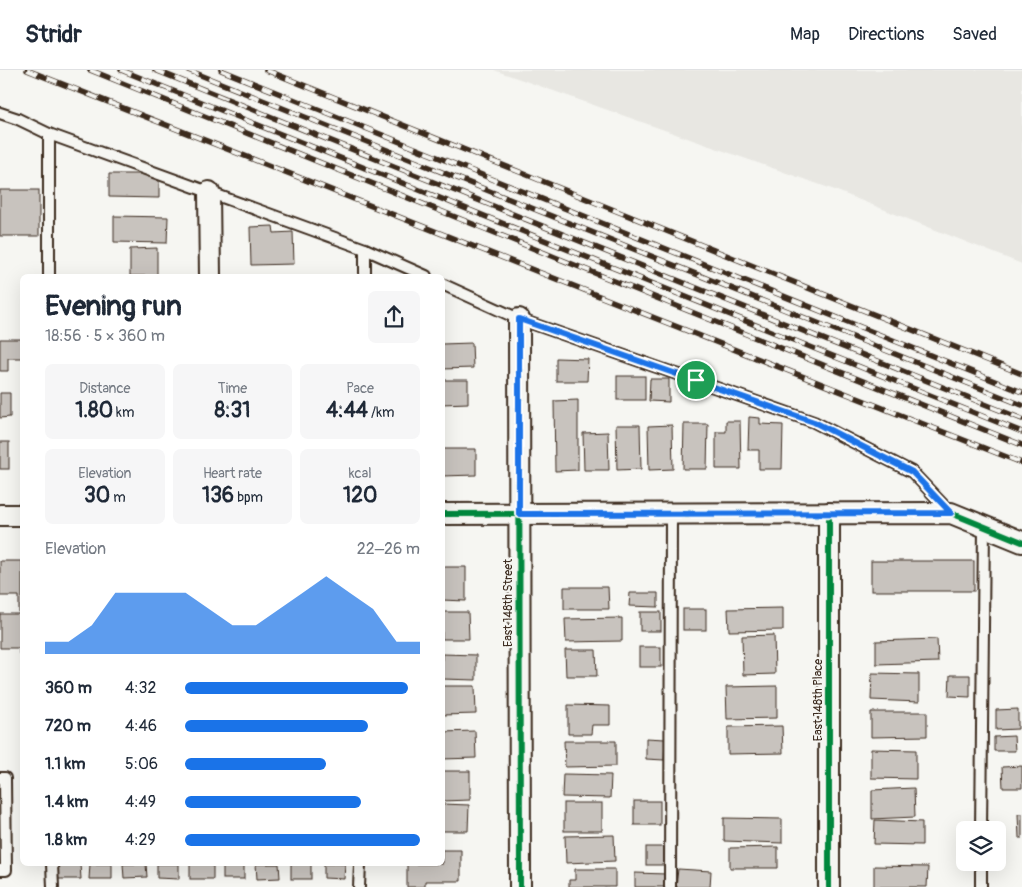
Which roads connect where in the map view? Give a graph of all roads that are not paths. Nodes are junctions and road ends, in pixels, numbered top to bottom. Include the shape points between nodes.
1 (0, 113) edge
2 (49, 134) junction
3 (209, 192) junction
4 (365, 249) junction
5 (49, 274) edge
6 (210, 274) edge
7 (365, 274) edge
8 (421, 274) edge
9 (445, 285) edge
10 (519, 319) junction
11 (671, 513) junction
12 (829, 513) junction
13 (951, 513) junction
14 (445, 514) edge
15 (519, 514) junction
16 (0, 515) edge
17 (20, 515) edge
18 (984, 526) junction
19 (1022, 542) edge
20 (0, 778) edge
21 (981, 821) edge
22 (52, 866) edge
23 (360, 866) edge
24 (0, 870) edge
25 (981, 871) edge
26 (53, 887) edge
27 (359, 887) edge
28 (520, 887) edge
29 (670, 887) edge
30 (829, 887) edge
31 (981, 887) edge

1 - 2 lane
2 - 3 lane
2 - 5 lane
3 - 4 lane
3 - 6 street
4 - 7 lane
4 - 8 lane
9 - 10 lane
10 - 13 lane via 814,422 912,472
10 - 15 street, East 148th Street
11 - 12 street
11 - 15 street
11 - 29 lane
12 - 13 street
12 - 30 street, East 148th Place
13 - 18 street
14 - 15 street
15 - 28 street, East 148th Street
16 - 17 street
18 - 19 street
18 - 21 lane
20 - 24 lane via 5,778 6,870
22 - 26 lane
23 - 27 lane
25 - 31 lane

